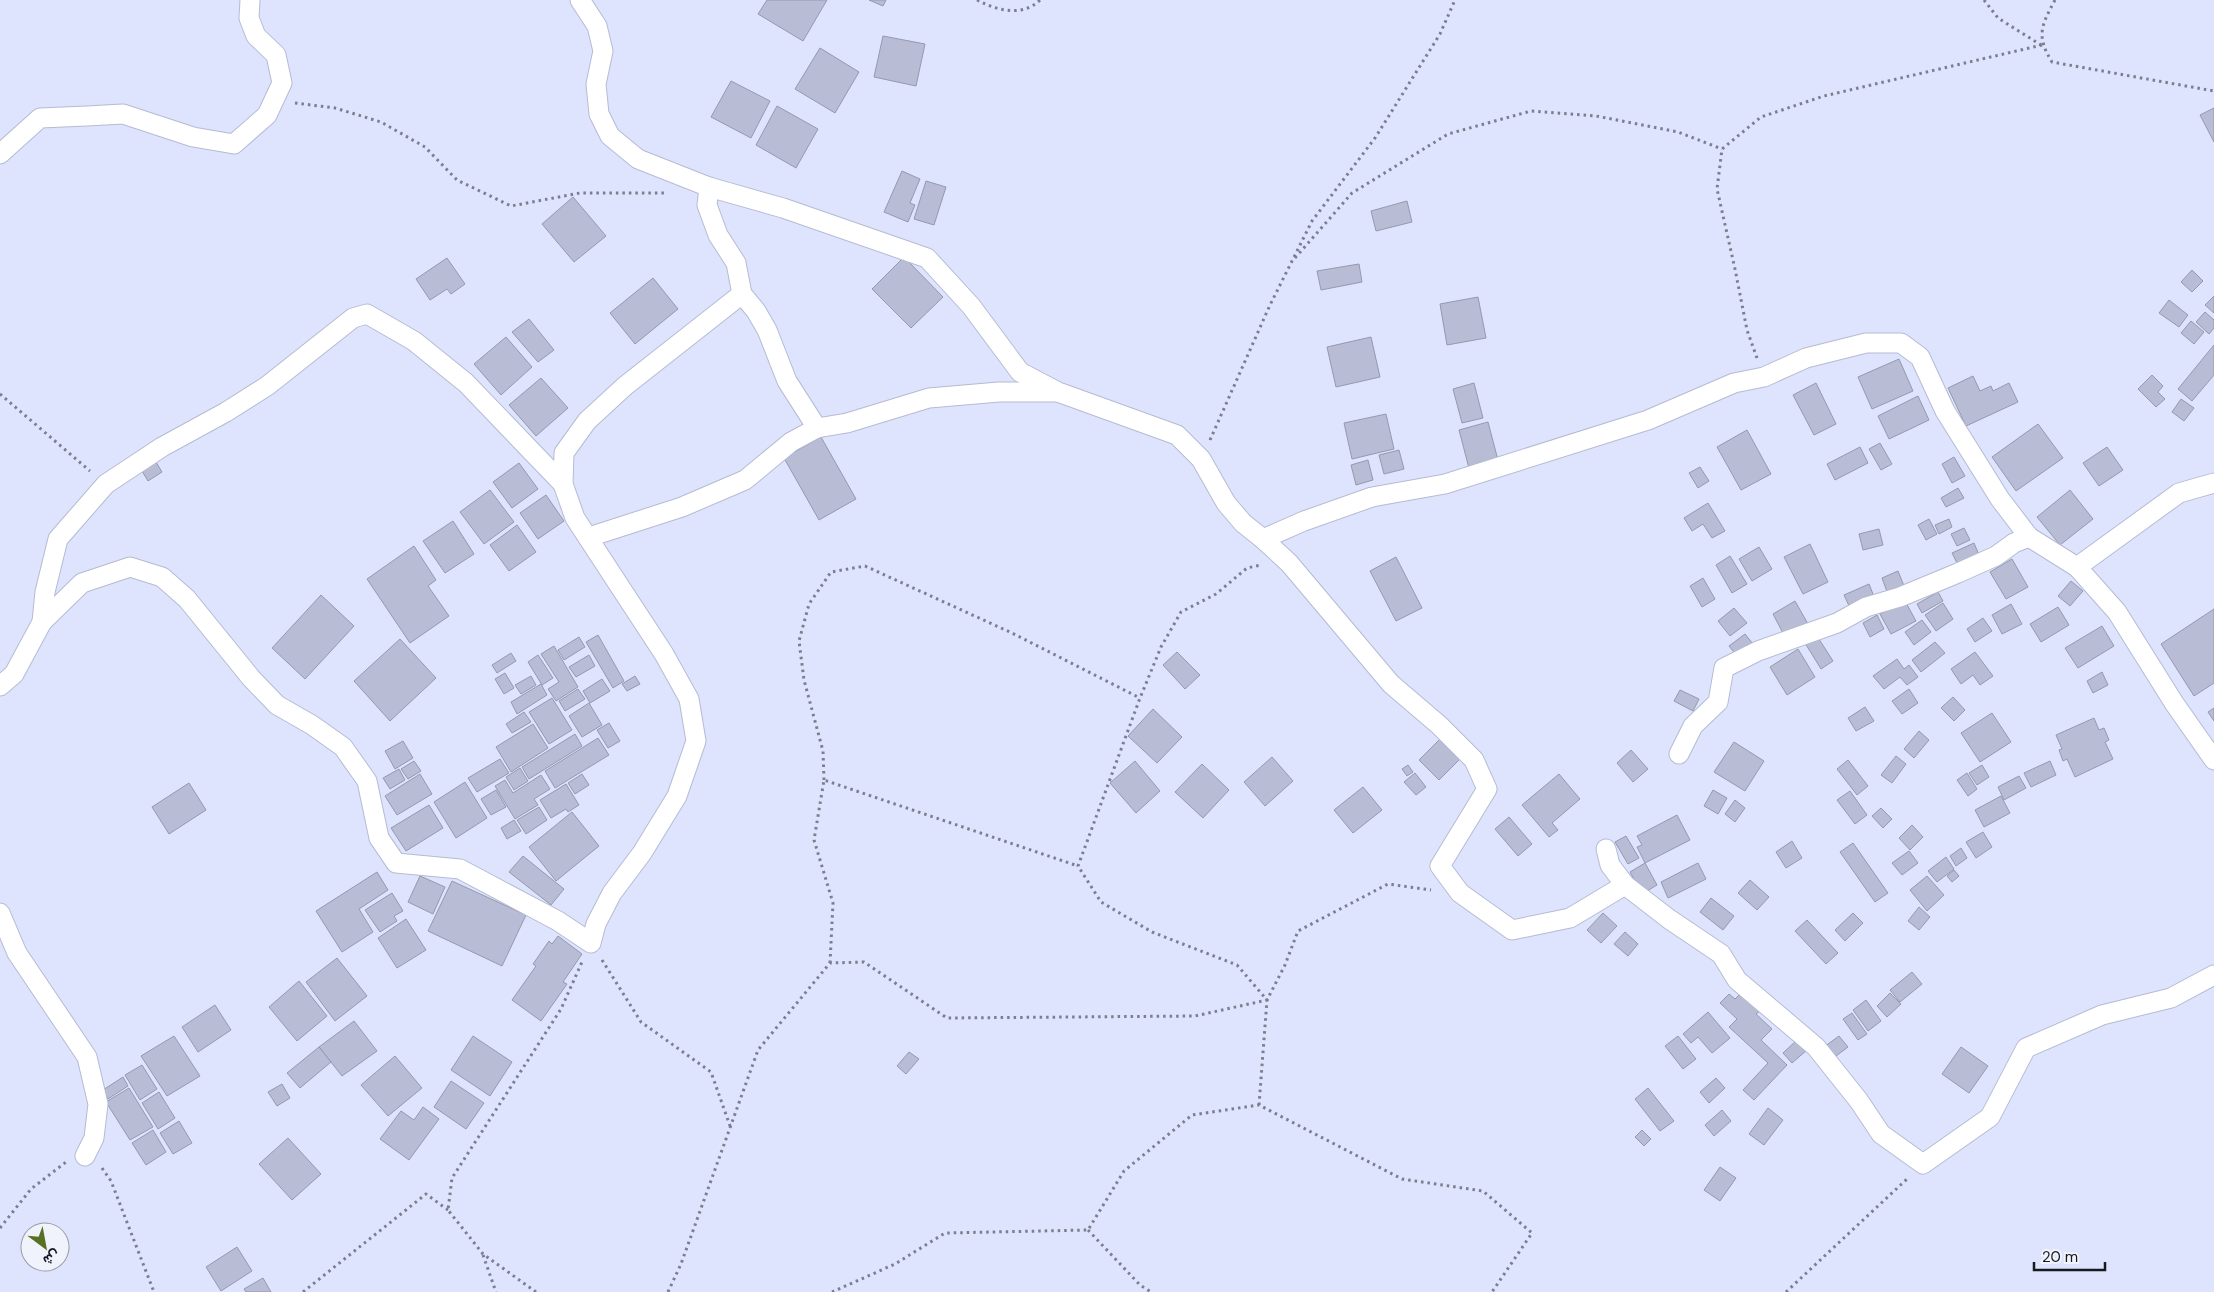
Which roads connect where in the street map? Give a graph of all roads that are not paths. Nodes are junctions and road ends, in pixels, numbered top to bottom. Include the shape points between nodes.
1 (250, 0) edge
2 (580, 0) edge
3 (0, 154) edge
4 (709, 187) junction
5 (742, 294) junction
6 (1058, 392) junction
7 (817, 428) junction
8 (2214, 482) edge
9 (562, 484) junction
10 (589, 537) junction
11 (2030, 537) junction
12 (1263, 539) junction
13 (2076, 567) junction
14 (42, 622) junction
15 (0, 686) edge
16 (1678, 754) dead end
17 (2214, 760) edge
18 (1606, 848) dead end
19 (1625, 885) junction
20 (0, 912) edge
21 (2214, 975) edge
22 (85, 1156) road end

1 - 3 street via 249,18 256,36 276,55 282,83 267,115 234,144 194,137 123,114 40,118
2 - 4 street via 597,26 603,51 596,84 599,114 610,136 638,159
4 - 5 street via 707,205 718,235 736,262
4 - 6 street via 783,208 927,258 971,306 1020,372
5 - 7 street via 767,330 787,381
5 - 9 street via 632,380 587,421 564,453
6 - 7 street via 999,392 929,398 847,423
6 - 12 street via 1177,435 1201,459 1226,503
7 - 10 street via 791,442 745,480 682,507
8 - 13 street via 2179,493
9 - 10 street via 575,518
9 - 14 street via 466,383 414,341 367,314 353,318 267,386 106,484 58,539 45,592
10 - 14 street via 689,698 696,741 677,796 642,853 612,893 596,924 591,943 558,921 460,869 396,863 379,838 367,781 343,747 277,705 251,678 193,605 162,577 130,567 82,583
11 - 12 street via 2000,499 1945,410 1920,357 1901,343 1866,343 1806,358 1764,377 1734,383 1648,420 1518,462 1445,484 1372,497
11 - 13 street
11 - 16 street via 2014,543 1996,556 1866,608 1837,623 1758,651 1724,668 1718,702 1693,726
12 - 19 street via 1289,563 1391,684 1474,760 1487,789 1440,866 1460,893 1512,930 1570,918
13 - 17 street via 2117,612
14 - 15 street via 14,674
18 - 19 street via 1610,865
19 - 21 street via 1721,954 1737,980 1816,1047 1881,1134 1923,1164 1990,1117 2026,1048 2102,1015 2171,998
20 - 22 street via 17,953 87,1057 98,1104 94,1138

